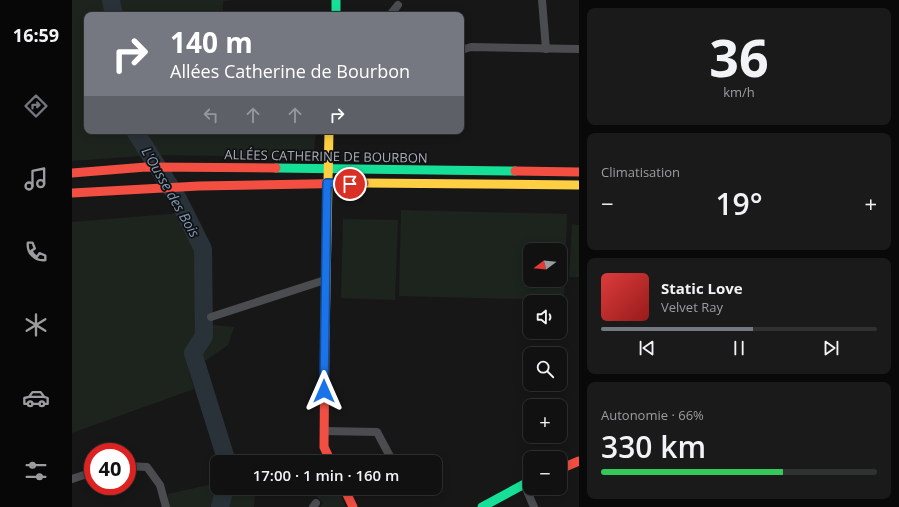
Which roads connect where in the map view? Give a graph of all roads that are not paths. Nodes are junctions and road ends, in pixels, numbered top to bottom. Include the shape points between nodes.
1 (336, 0) edge
2 (542, 0) edge
3 (398, 5) dead end
4 (336, 12) edge
5 (392, 12) edge
6 (464, 49) edge
7 (546, 49) junction
8 (579, 49) edge
9 (329, 134) edge
10 (328, 170) junction
11 (72, 172) edge
12 (579, 172) edge
13 (327, 183) junction
14 (579, 185) edge
15 (72, 193) edge
16 (325, 280) junction
17 (211, 317) dead end
18 (324, 431) junction
19 (328, 455) edge
20 (389, 455) edge
21 (579, 461) edge
22 (136, 466) edge
23 (567, 466) edge
24 (84, 475) edge
25 (72, 479) edge
26 (523, 485) edge
27 (347, 495) edge
28 (530, 495) edge
29 (166, 507) edge
30 (353, 507) edge
31 (482, 507) edge
32 (534, 507) edge

1 - 4 main road
2 - 7 street
3 - 5 street
6 - 7 street via 471,47
7 - 8 street
9 - 10 main road
10 - 11 main road, ALLÉES CATHERINE DE BOURBON via 146,167
10 - 12 main road, ALLÉES CATHERINE DE BOURBON
10 - 13 main road
13 - 14 main road, ALLÉES CATHERINE DE BOURBON
13 - 15 main road, ALLÉES CATHERINE DE BOURBON via 152,186
13 - 16 main road
16 - 17 street
16 - 18 main road
18 - 19 main road via 324,447
18 - 20 street via 377,432
21 - 23 main road
22 - 29 street via 147,467 160,485
24 - 25 street
26 - 31 main road
27 - 30 main road
28 - 32 street

